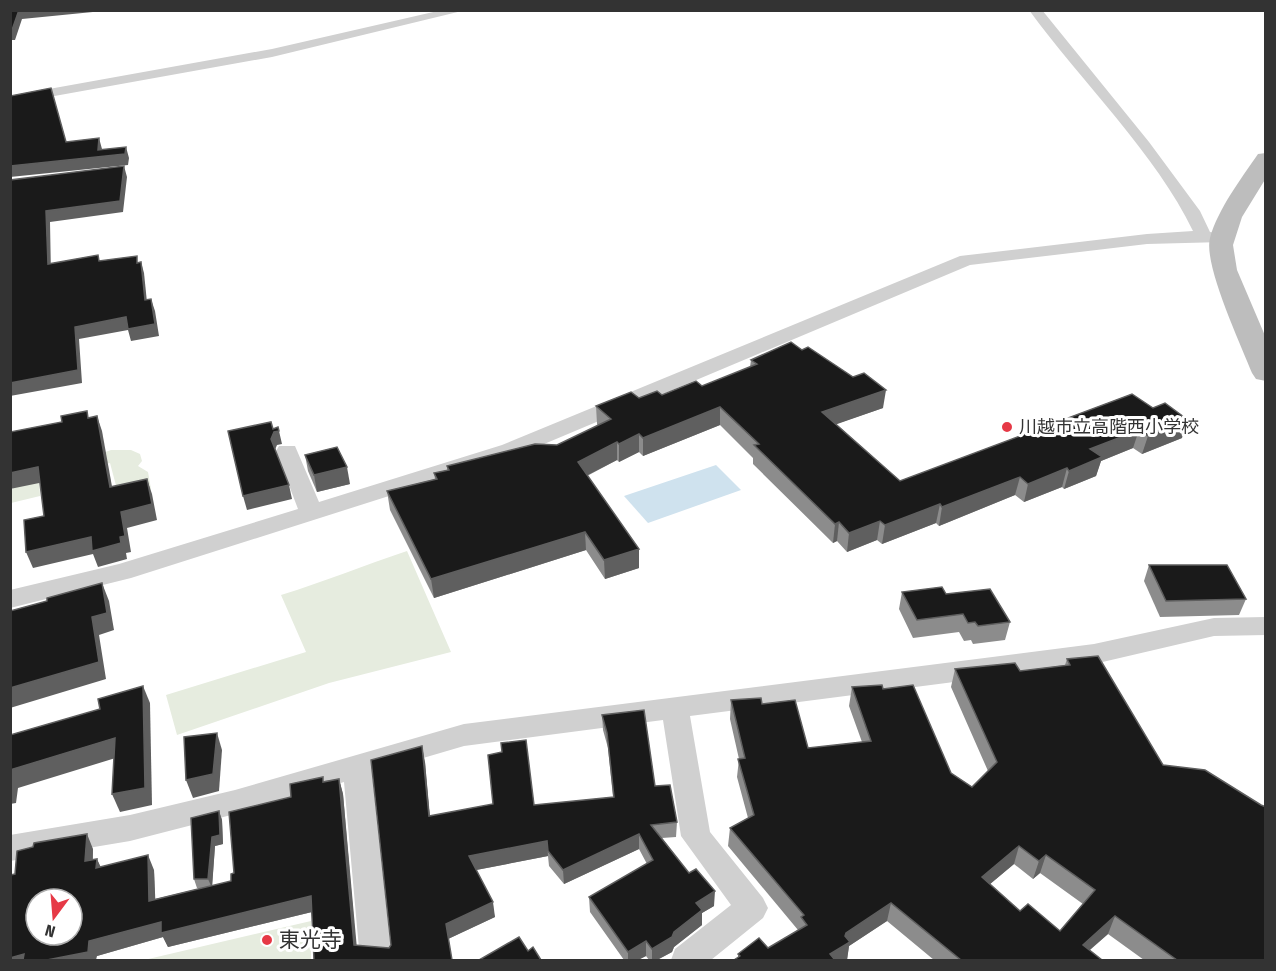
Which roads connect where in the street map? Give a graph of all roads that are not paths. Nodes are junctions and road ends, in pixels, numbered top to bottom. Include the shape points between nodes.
1 (460, 10) edge
2 (1035, 10) edge
3 (10, 100) edge
4 (1266, 159) edge
5 (1213, 237) junction
6 (1266, 373) edge
7 (287, 451) dead end
8 (311, 512) junction
9 (10, 599) edge
10 (1266, 626) edge
11 (675, 707) junction
12 (357, 768) junction
13 (10, 848) edge
14 (376, 960) edge
15 (687, 960) edge

1 - 3 street via 272,53
2 - 5 street
4 - 5 street
5 - 6 street
5 - 8 street via 1146,238 966,260 510,450
7 - 8 street
8 - 9 street via 122,572
10 - 11 street via 1214,627 1094,654
11 - 12 street via 464,735
11 - 15 street via 696,836 752,908
12 - 13 street via 130,828
12 - 14 street

